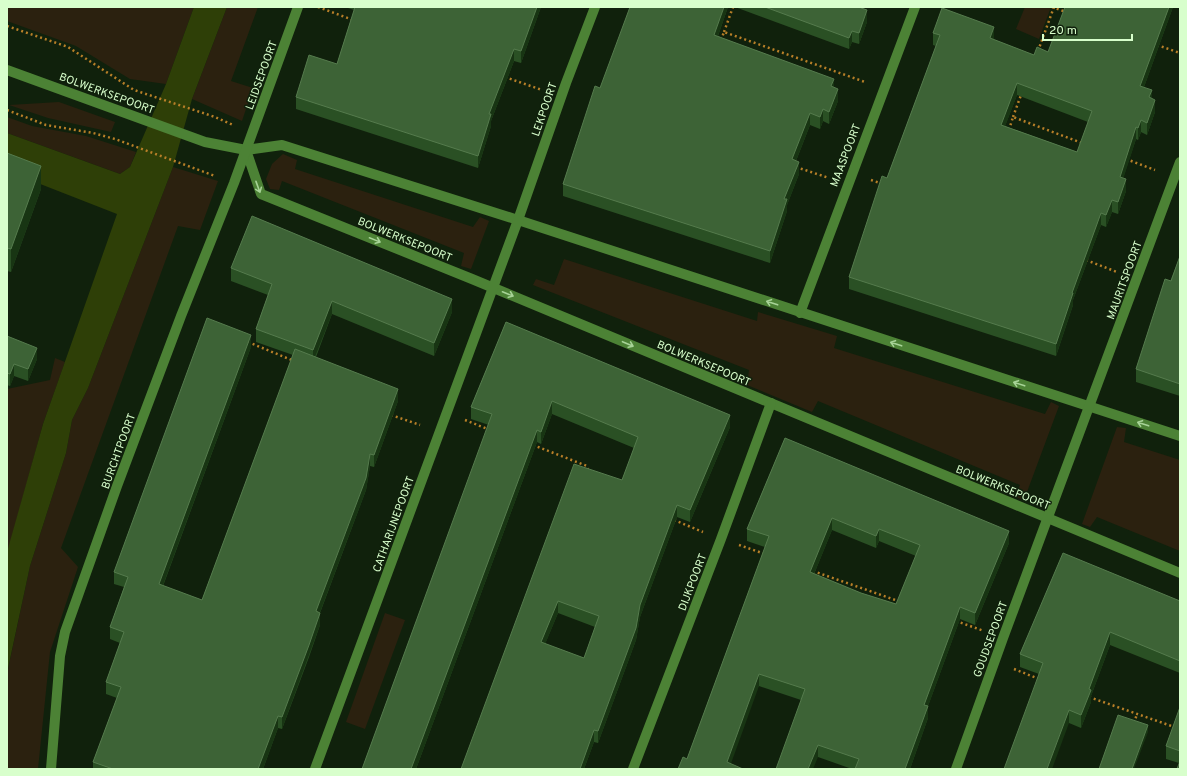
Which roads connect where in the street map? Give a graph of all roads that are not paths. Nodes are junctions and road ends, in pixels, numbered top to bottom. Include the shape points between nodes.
1 (298, 7) edge
2 (595, 7) edge
3 (914, 7) edge
4 (7, 70) edge
5 (246, 150) junction
6 (1180, 162) edge
7 (518, 220) junction
8 (492, 288) junction
9 (800, 312) junction
10 (771, 403) junction
11 (1090, 407) junction
12 (1180, 436) edge
13 (1049, 518) junction
14 (1180, 573) edge
15 (51, 769) edge
16 (315, 769) edge
17 (633, 769) edge
18 (956, 769) edge

1 - 5 street, LEIDSEPOORT
2 - 7 street, LEKPOORT
3 - 9 street, MAASPOORT
4 - 5 street, BOLWERKSEPOORT via 205,142
5 - 7 street, BOLWERKSEPOORT via 282,145
5 -> 8 street, BOLWERKSEPOORT via 261,194
5 - 15 street, BURCHTPOORT via 117,486 65,632 60,656
6 - 11 street, MAURITSPOORT
7 - 8 street, LEKPOORT
9 -> 7 street, BOLWERKSEPOORT
8 -> 10 street, BOLWERKSEPOORT
8 - 16 street, CATHARIJNEPOORT
11 -> 9 street, BOLWERKSEPOORT
10 - 13 street, BOLWERKSEPOORT
10 - 17 street, DIJKPOORT
12 -> 11 street, BOLWERKSEPOORT
11 - 13 street, MAURITSPOORT
13 - 14 street, BOLWERKSEPOORT
13 - 18 street, GOUDSEPOORT

